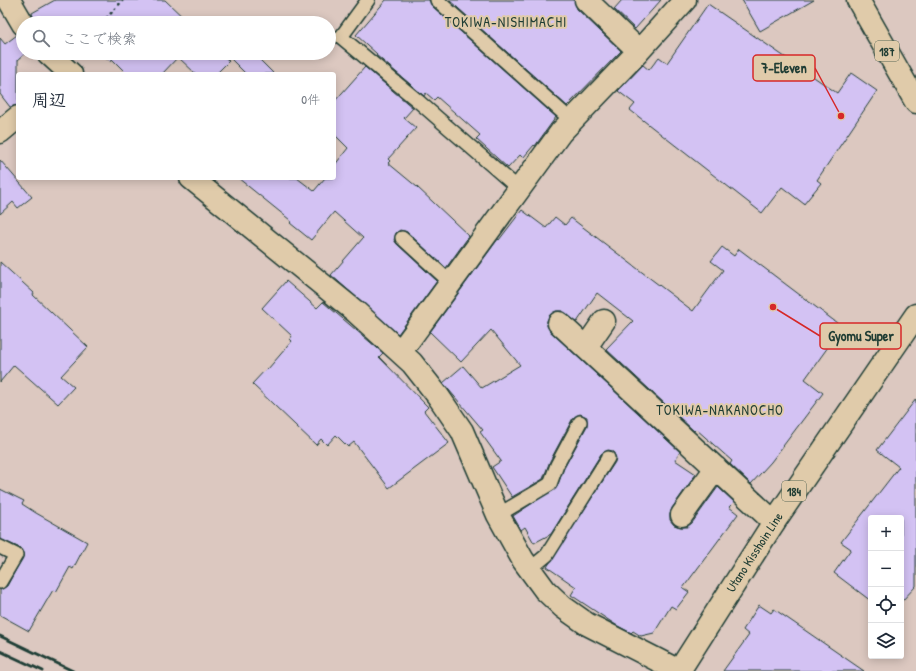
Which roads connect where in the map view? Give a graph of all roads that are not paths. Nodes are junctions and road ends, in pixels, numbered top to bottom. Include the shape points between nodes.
1 (9, 0) edge
2 (368, 0) edge
3 (437, 0) edge
4 (586, 0) edge
5 (685, 0) edge
6 (858, 0) edge
7 (18, 16) edge
8 (639, 51) junction
9 (55, 60) edge
10 (68, 72) edge
11 (916, 102) edge
12 (16, 119) edge
13 (571, 120) junction
14 (0, 132) edge
15 (194, 180) edge
16 (519, 189) junction
17 (402, 238) dead end
18 (450, 282) junction
19 (916, 315) edge
20 (604, 321) dead end
21 (559, 323) dead end
22 (586, 347) junction
23 (400, 351) junction
24 (580, 422) dead end
25 (608, 458) dead end
26 (716, 468) junction
27 (498, 515) junction
28 (682, 515) dead end
29 (774, 522) junction
30 (0, 547) edge
31 (530, 569) junction
32 (0, 582) edge
33 (678, 671) edge

1 - 7 street
2 - 16 lane via 341,37
3 - 13 lane
4 - 8 street
5 - 8 street
6 - 11 street, 187
8 - 13 street
9 - 10 street
12 - 14 street
13 - 16 street
15 - 23 street via 290,257
16 - 18 street
17 - 18 lane
18 - 23 street
19 - 29 street, Utano Kisshoin Line / 184
20 - 22 street
21 - 22 street
22 - 26 street
23 - 27 street via 438,396 462,431
24 - 27 lane via 550,484
25 - 31 lane via 548,555
26 - 28 street
26 - 29 street
27 - 31 street
29 - 33 street, Utano Kisshoin Line / 184
30 - 32 lane via 16,555
31 - 33 street via 545,590 587,624

